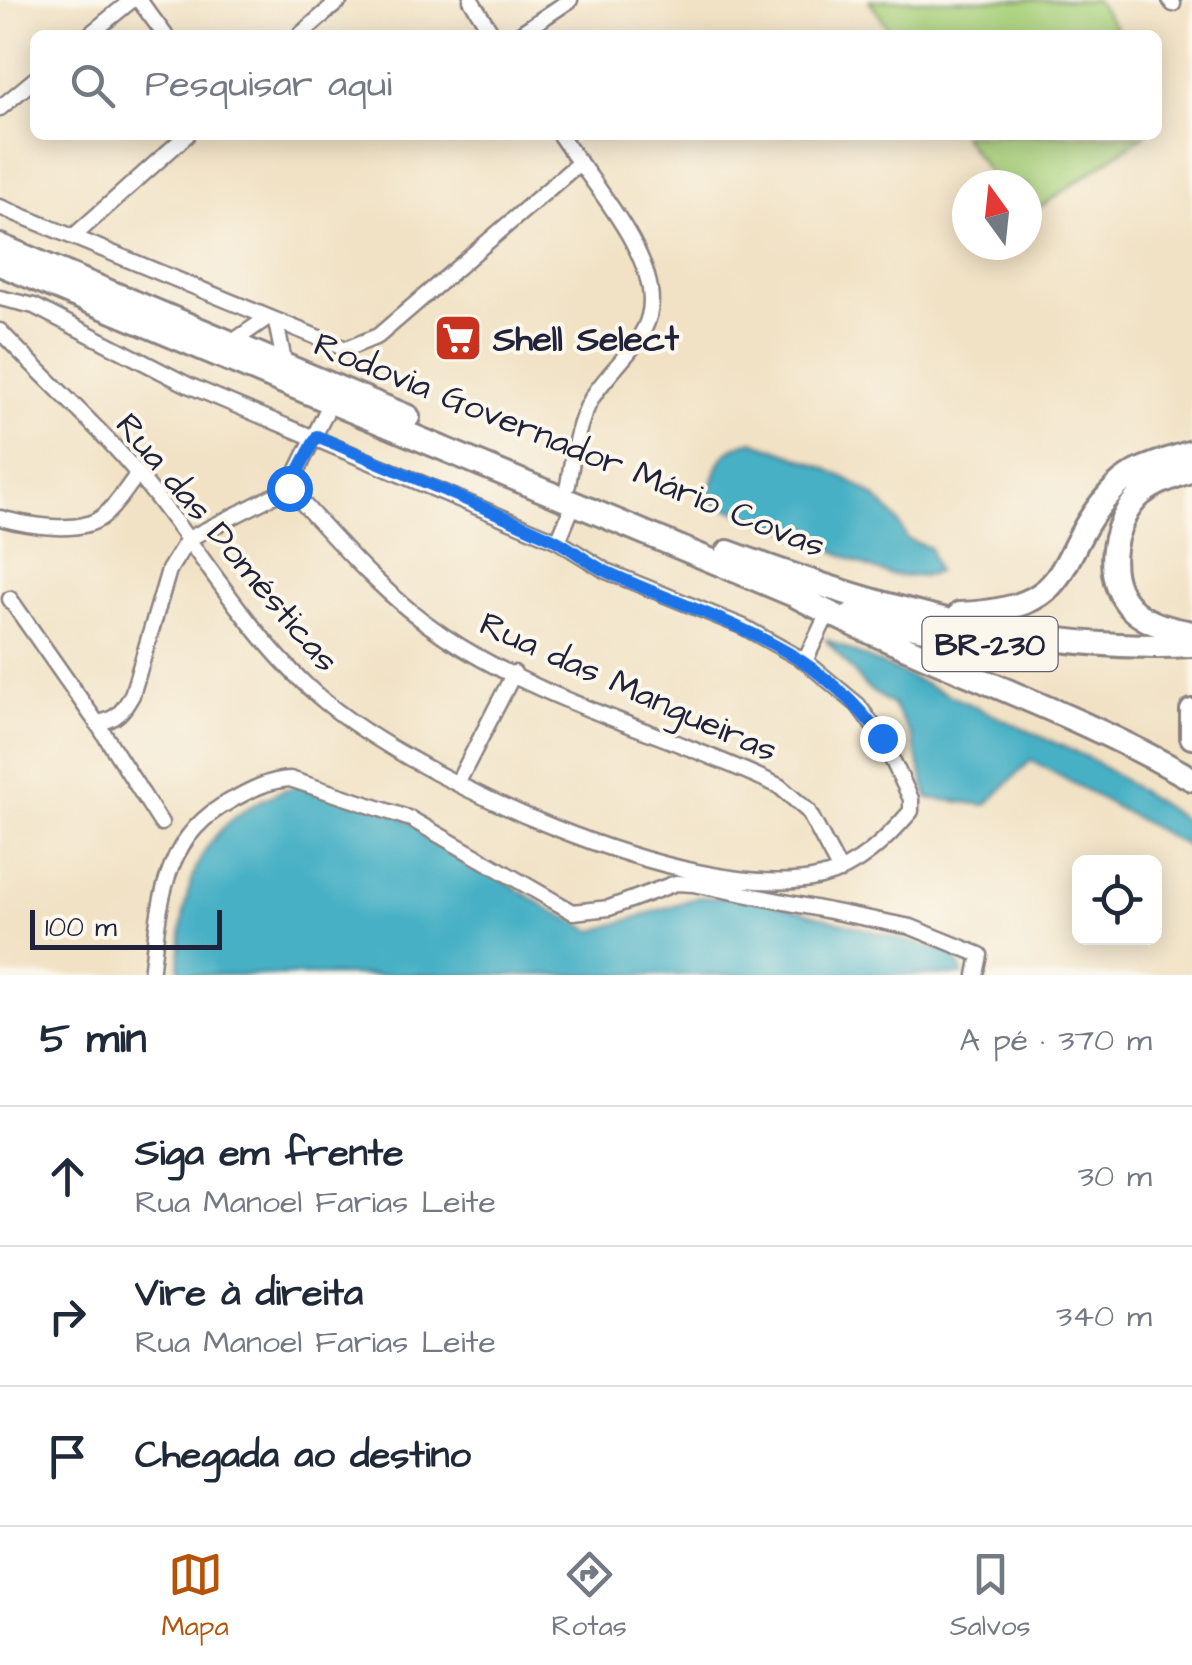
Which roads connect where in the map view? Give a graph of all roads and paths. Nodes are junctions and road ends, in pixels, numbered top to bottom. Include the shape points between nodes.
1 (132, 0) edge
2 (139, 0) edge
3 (340, 0) edge
4 (471, 0) edge
5 (570, 0) edge
6 (95, 30) edge
7 (161, 30) edge
8 (306, 30) edge
9 (490, 30) edge
10 (525, 30) edge
11 (30, 83) edge
12 (0, 108) edge
13 (181, 140) edge
14 (563, 140) edge
15 (579, 163) junction
16 (0, 207) edge
17 (75, 235) junction
18 (0, 246) edge
19 (0, 264) edge
20 (0, 298) edge
21 (88, 301) junction
22 (272, 320) junction
23 (76, 326) junction
24 (0, 331) edge
25 (231, 343) junction
26 (286, 366) junction
27 (331, 402) junction
28 (317, 436) junction
29 (1192, 452) edge
30 (1192, 470) edge
31 (138, 474) junction
32 (289, 488) junction
33 (571, 494) junction
34 (0, 518) edge
35 (188, 540) junction
36 (558, 542) junction
37 (794, 595) junction
38 (10, 598) dead end
39 (905, 609) junction
40 (828, 613) junction
41 (1192, 633) edge
42 (1192, 645) edge
43 (1192, 660) edge
44 (805, 661) junction
45 (514, 674) junction
46 (1192, 711) edge
47 (97, 723) junction
48 (1192, 736) edge
49 (1192, 779) edge
50 (458, 782) junction
51 (161, 823) dead end
52 (840, 871) junction
53 (151, 975) edge
54 (976, 975) edge

1 - 6 street
2 - 7 street
3 - 8 street
4 - 9 street
5 - 10 street
11 - 12 street
13 - 17 street
14 - 15 street
15 - 22 street via 368,344 346,349
15 - 33 street via 629,236 651,307 643,331 582,418
16 - 17 street
17 - 22 street
18 - 25 highway, Rodovia Governador Mário Covas
19 - 21 highway, Rodovia Governador Mário Covas
20 - 23 street
21 - 23 street
21 - 27 highway, Rodovia Governador Mário Covas
22 - 25 street
22 - 26 street
23 - 28 street via 188,386
24 - 31 street, Rua das Domésticas
25 - 26 highway, Rodovia Governador Mário Covas
26 - 33 highway, Rodovia Governador Mário Covas
27 - 28 street
27 - 33 highway, Rodovia Governador Mário Covas
28 - 32 street
28 - 36 street
29 - 39 highway via 1144,468 1115,488 1066,568 1027,602 981,613
30 - 41 highway via 1139,496 1124,515 1112,558 1134,611
31 - 34 street via 93,522
31 - 35 street, Rua das Domésticas
32 - 35 street
32 - 45 street, Rua das Mangueiras via 410,612
33 - 36 street
33 - 37 highway, Rodovia Governador Mário Covas
33 - 39 highway, Rodovia Governador Mário Covas
35 - 47 street via 169,570 132,695 122,714
35 - 50 street, Rua das Domésticas via 268,647 309,688 362,730
36 - 44 street via 606,571 744,627
37 - 40 highway
37 - 43 highway, BR-230 via 1007,647
38 - 47 street
39 - 42 highway, Rodovia Governador Mário Covas via 1065,640
40 - 44 street
40 - 49 highway via 1073,719
44 - 52 street, Rua das Domésticas via 858,706 911,798 912,812
45 - 50 street
45 - 52 street, Rua das Mangueiras via 780,786 808,811
46 - 48 highway
47 - 51 street
50 - 52 street, Rua das Domésticas via 555,826 685,870 747,882
53 - 54 street via 162,884 178,849 220,806 290,779 410,819 574,912 610,908 676,883 710,887 920,930 980,955

